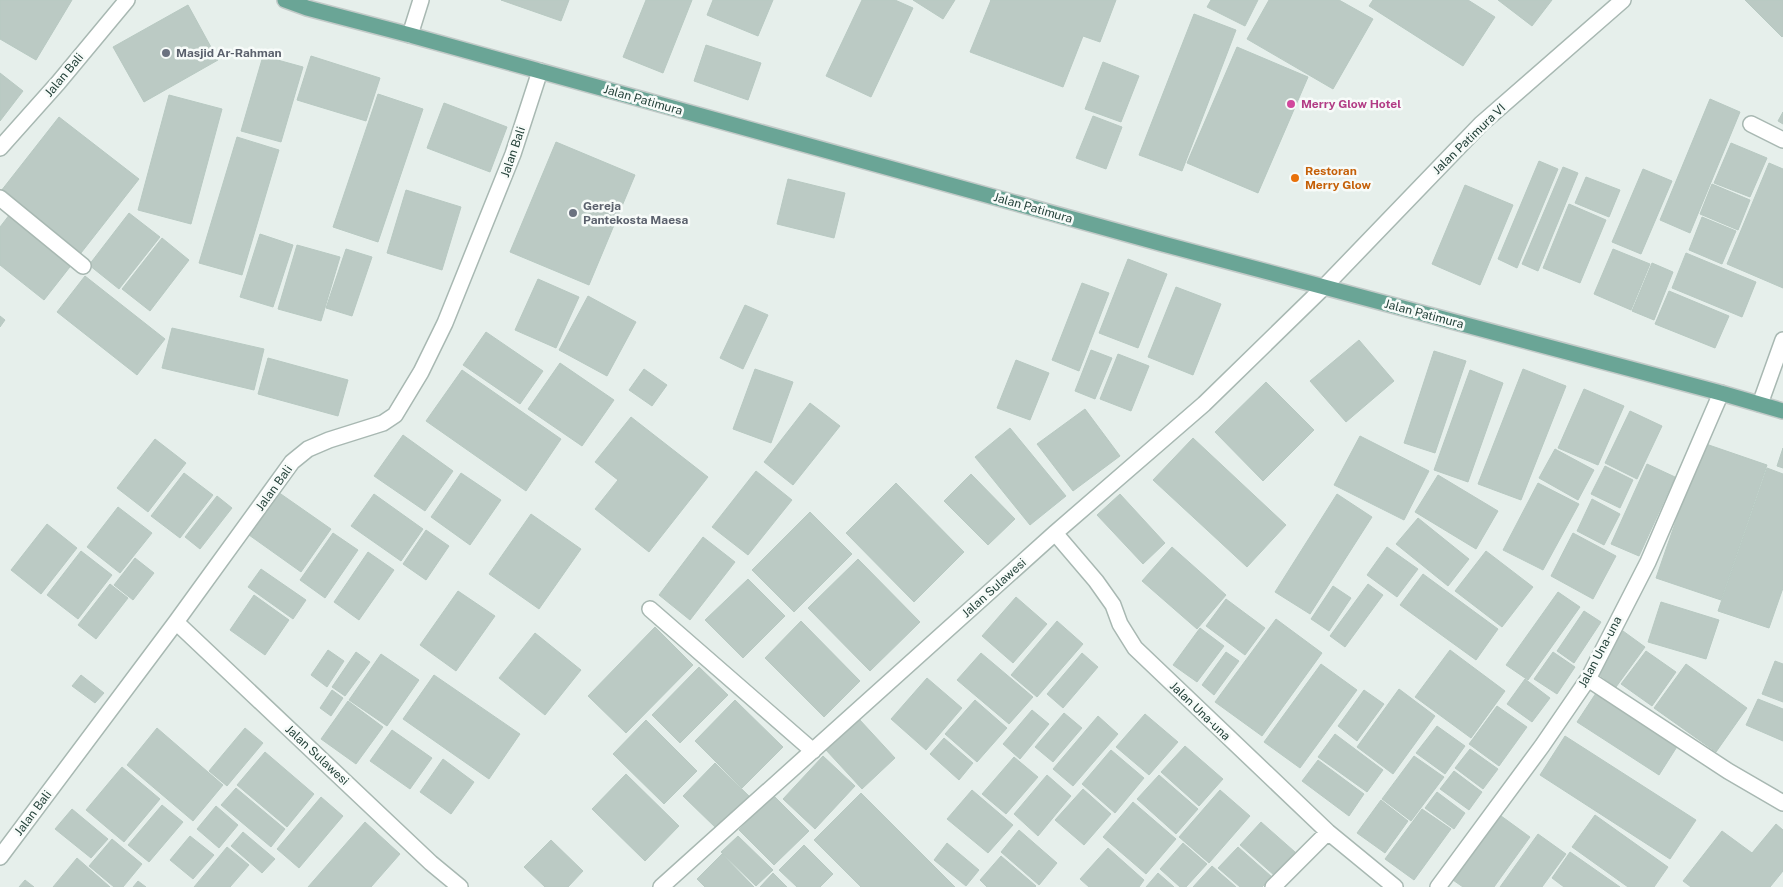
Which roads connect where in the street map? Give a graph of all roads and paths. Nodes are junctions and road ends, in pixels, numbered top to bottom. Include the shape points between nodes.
1 (127, 0) edge
2 (285, 0) edge
3 (421, 0) edge
4 (1623, 0) edge
5 (410, 35) junction
6 (540, 71) junction
7 (1751, 124) dead end
8 (1783, 140) edge
9 (0, 148) edge
10 (0, 198) edge
11 (83, 266) dead end
12 (1324, 287) junction
13 (1783, 340) edge
14 (1721, 393) junction
15 (1760, 404) junction
16 (1783, 412) edge
17 (1055, 533) junction
18 (650, 609) dead end
19 (176, 622) junction
20 (1588, 679) junction
21 (813, 751) junction
22 (1783, 803) edge
23 (1328, 832) junction
24 (0, 857) edge
25 (664, 886) edge
26 (460, 887) edge
27 (1273, 887) edge
28 (1395, 887) edge
29 (1438, 887) edge

1 - 9 street, Jalan Bali
2 - 5 main road, Jalan Patimura
3 - 5 street
4 - 12 street, Jalan Patimura VI via 1481,124
5 - 6 main road, Jalan Patimura
6 - 12 main road, Jalan Patimura
6 - 19 street, Jalan Bali via 513,154 445,323 395,415 383,423 329,440 292,462
7 - 8 street
10 - 11 street
12 - 14 main road, Jalan Patimura
12 - 17 street, Jalan Sulawesi via 1204,404
13 - 15 street
14 - 15 main road, Jalan Patimura
14 - 20 street, Jalan Una-una via 1648,562
15 - 16 main road, Jalan Patimura
17 - 21 street, Jalan Sulawesi
17 - 23 street, Jalan Una-una via 1113,605 1135,648
18 - 21 street
19 - 24 street, Jalan Bali
19 - 26 street, Jalan Sulawesi
20 - 22 street via 1728,771
20 - 29 street, Jalan Una-una
21 - 25 street, Jalan Sulawesi
23 - 27 street
23 - 28 street, Jalan Una-una

